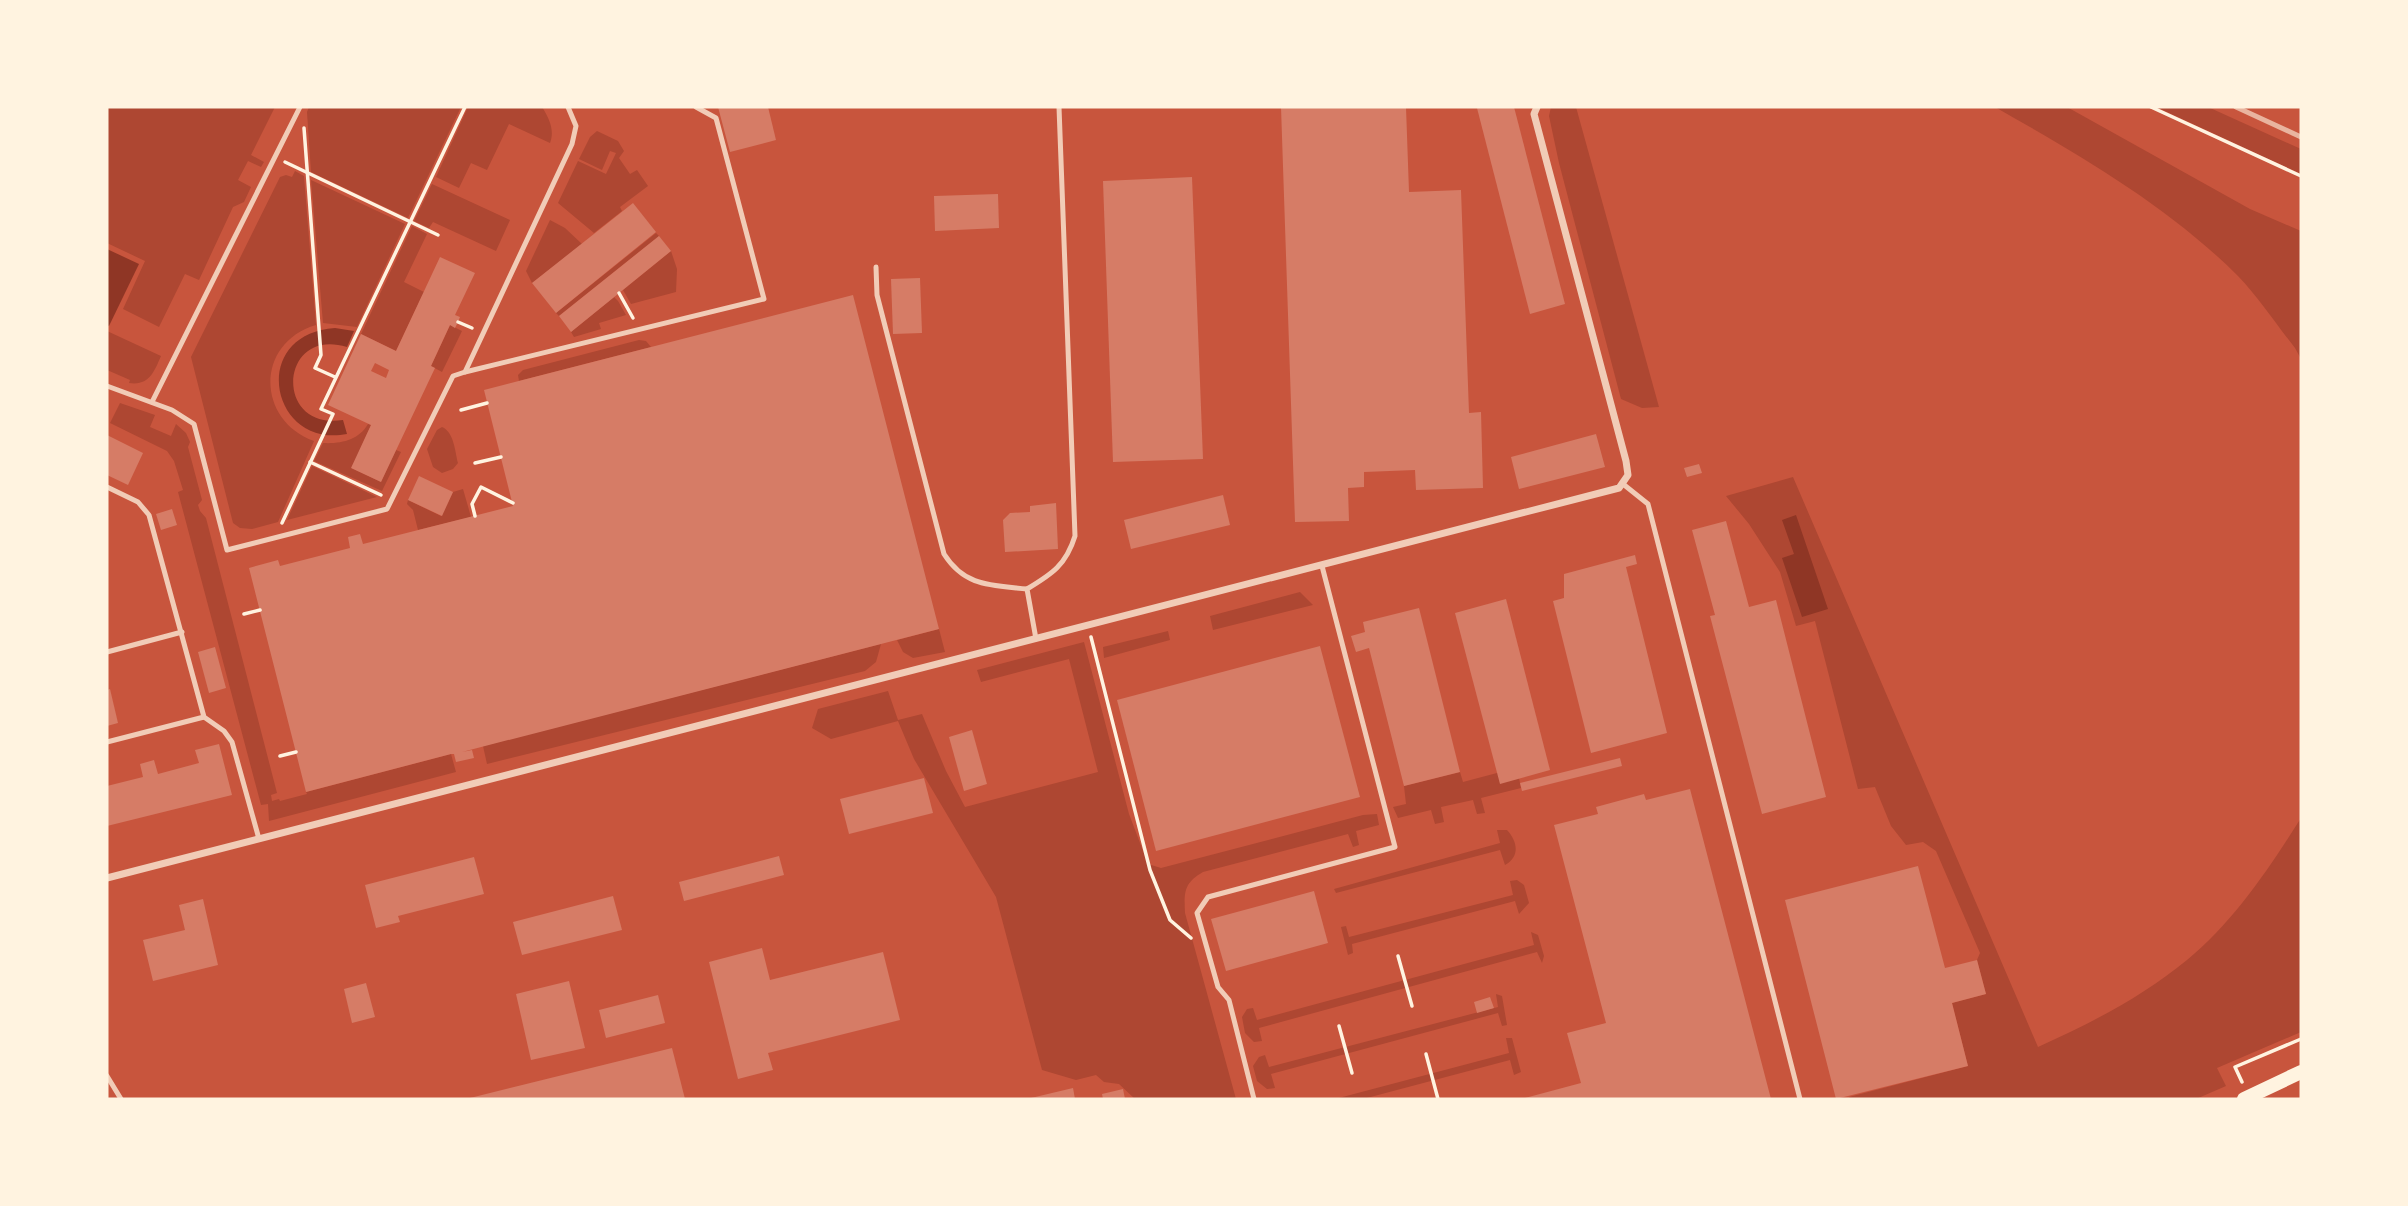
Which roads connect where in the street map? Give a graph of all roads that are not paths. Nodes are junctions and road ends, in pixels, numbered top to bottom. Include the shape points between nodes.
1 (300, 107) edge
2 (568, 107) edge
3 (696, 107) edge
4 (1059, 107) edge
5 (1537, 107) edge
6 (876, 267) dead end
7 (465, 372) junction
8 (107, 386) edge
9 (152, 402) junction
10 (1623, 484) junction
11 (107, 487) edge
12 (1322, 566) junction
13 (1027, 589) junction
14 (182, 632) junction
15 (1036, 639) junction
16 (107, 652) edge
17 (204, 717) junction
18 (107, 742) edge
19 (259, 839) junction
20 (107, 878) edge
21 (2301, 1073) edge
22 (107, 1076) edge
23 (121, 1099) edge
24 (1254, 1099) edge
25 (1800, 1099) edge
26 (2244, 1099) edge

1 - 9 lane
2 - 7 lane via 575,117 575,135
3 - 7 lane via 716,118 764,299
4 - 13 lane via 1075,536 1069,555 1052,574
5 - 10 street via 1534,114 1626,461 1628,475
6 - 13 lane via 877,295 944,554 954,571 974,582
7 - 9 lane via 453,376 387,509 227,550 194,424
8 - 9 lane
10 - 12 street via 1613,491
10 - 25 lane via 1648,504
11 - 14 lane via 138,502 149,515
12 - 15 street
12 - 24 lane via 1395,847 1208,897 1197,913 1218,987 1229,1000
13 - 15 lane
14 - 16 lane
14 - 17 lane
15 - 19 street
17 - 18 lane
17 - 19 lane via 232,742
19 - 20 street
21 - 26 main road
22 - 23 lane

